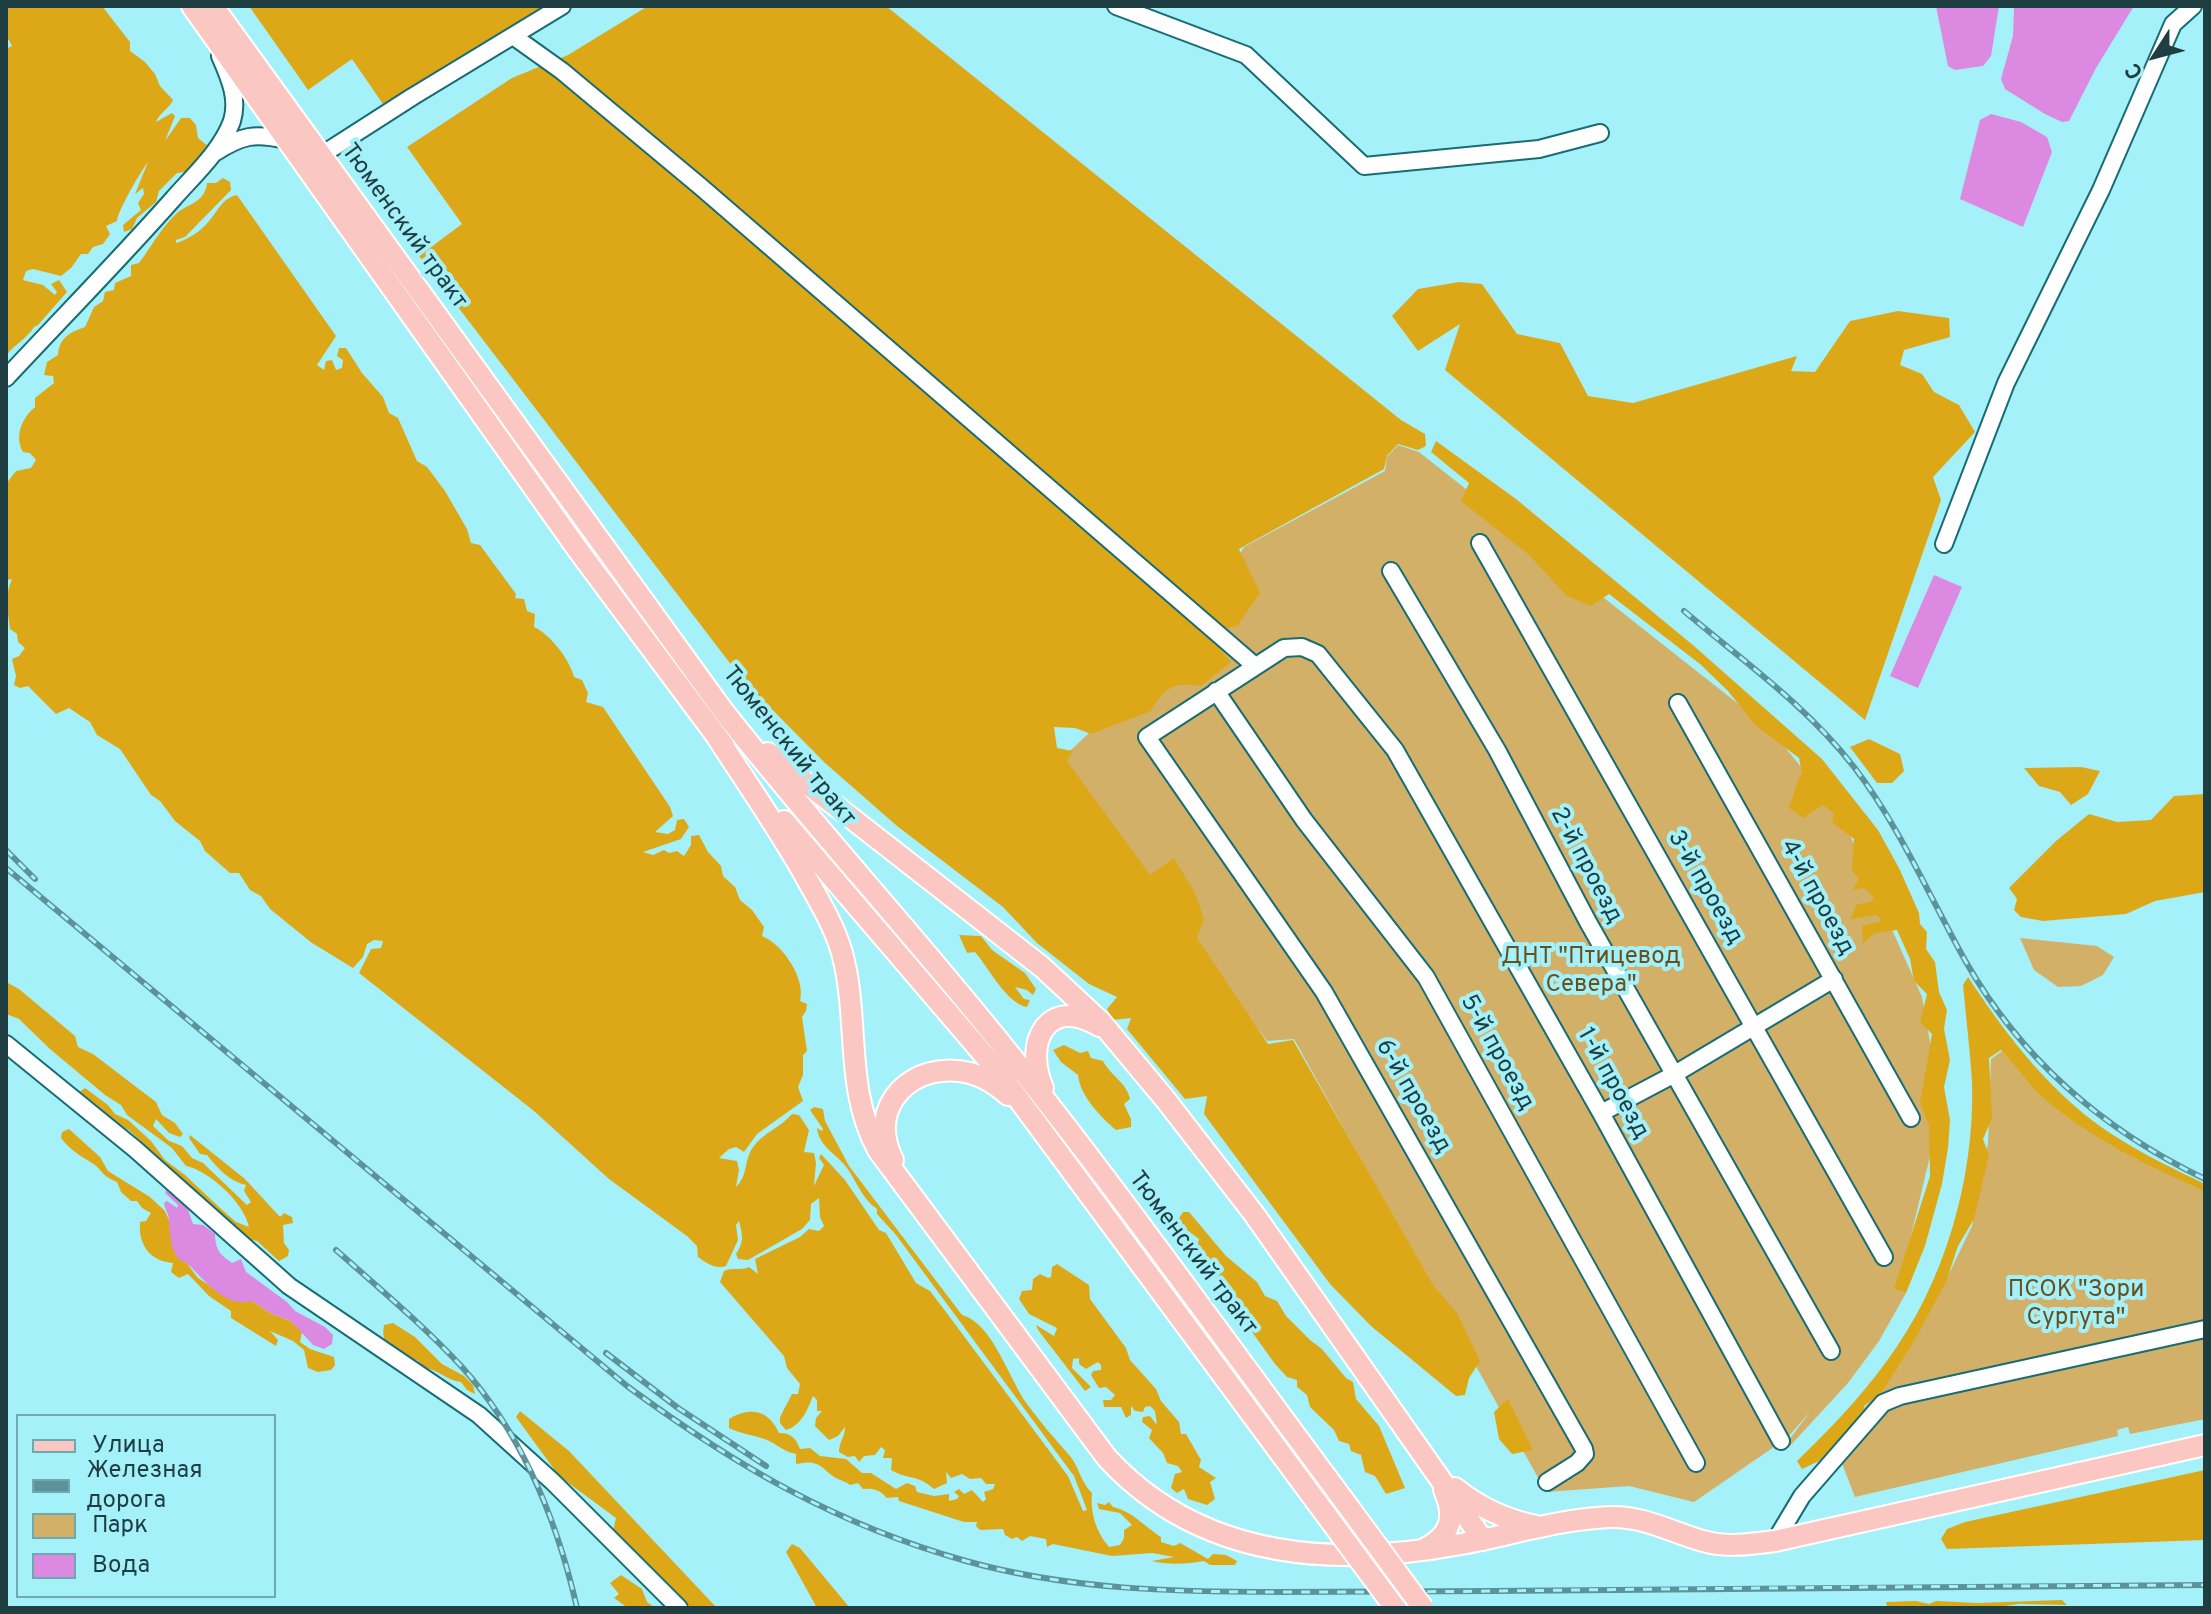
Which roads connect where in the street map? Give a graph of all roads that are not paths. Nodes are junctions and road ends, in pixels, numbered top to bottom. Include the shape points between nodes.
1 (192, 6) edge
2 (213, 6) edge
3 (562, 6) edge
4 (1116, 6) edge
5 (2193, 6) edge
6 (211, 34) junction
7 (513, 36) junction
8 (1600, 133) dead end
9 (286, 140) junction
10 (211, 156) junction
11 (320, 156) junction
12 (6, 378) edge
13 (1480, 543) dead end
14 (1944, 544) dead end
15 (1391, 571) dead end
16 (1254, 665) junction
17 (1216, 691) junction
18 (1678, 703) dead end
19 (724, 712) junction
20 (717, 737) junction
21 (1834, 979) junction
22 (1755, 1026) junction
23 (6, 1044) edge
24 (1123, 1047) junction
25 (1673, 1075) junction
26 (1601, 1113) junction
27 (1045, 1116) junction
28 (1911, 1118) dead end
29 (912, 1196) junction
30 (1884, 1257) dead end
31 (2205, 1329) edge
32 (1831, 1351) dead end
33 (1781, 1441) dead end
34 (2205, 1445) edge
35 (1696, 1463) dead end
36 (1432, 1465) junction
37 (1547, 1482) dead end
38 (1548, 1527) junction
39 (1483, 1540) junction
40 (1775, 1541) junction
41 (1420, 1551) junction
42 (679, 1608) edge
43 (1395, 1608) edge
44 (1423, 1608) edge

1 - 6 main road, Тюменский тракт
2 - 11 main road, Тюменский тракт
3 - 7 street
4 - 8 street via 1246,55 1364,166 1539,149
5 - 14 street via 2173,24 2101,190 2006,383
6 - 9 main road, Тюменский тракт
6 - 10 street via 234,99 229,127
7 - 11 street
7 - 16 street via 701,187
9 - 10 street via 248,136
9 - 20 main road, Тюменский тракт
10 - 12 street
11 - 19 main road, Тюменский тракт
13 - 22 street, 3-й проезд
15 - 25 street, 2-й проезд via 1497,750
16 - 17 street
16 - 26 street, 1-й проезд via 1284,648 1302,647 1318,654 1395,750
17 - 35 street, 5-й проезд via 1304,820 1426,977
17 - 37 street, 6-й проезд via 1147,737 1324,992 1584,1449 1577,1463
18 - 21 street, 4-й проезд
19 - 24 main road via 793,774 1042,967
19 - 27 main road, Тюменский тракт via 975,1011
20 - 27 main road, Тюменский тракт
20 - 29 main road via 833,928 846,969 859,1107 878,1150
21 - 22 street
21 - 28 street, 4-й проезд
22 - 25 street
22 - 30 street, 3-й проезд
23 - 42 street via 135,1149 289,1286 479,1415
24 - 27 main road via 1079,1017 1056,1019 1046,1026 1037,1042 1035,1065
24 - 36 main road via 1254,1214
25 - 26 street
25 - 32 street, 2-й проезд
26 - 33 street, 1-й проезд
27 - 29 main road via 967,1072 938,1072 908,1082 893,1097 885,1120 889,1153
27 - 43 main road, Тюменский тракт, bridge
27 - 44 main road, Тюменский тракт, bridge
29 - 41 main road via 1083,1429 1122,1474 1160,1505 1204,1529 1252,1545 1307,1552
31 - 40 street via 1883,1403 1802,1496
34 - 40 main road
36 - 38 main road via 1479,1506 1511,1520
36 - 39 main road
36 - 41 main road via 1447,1495 1450,1525 1436,1543
38 - 39 main road
38 - 40 main road via 1620,1517 1658,1524 1705,1542
39 - 41 main road

